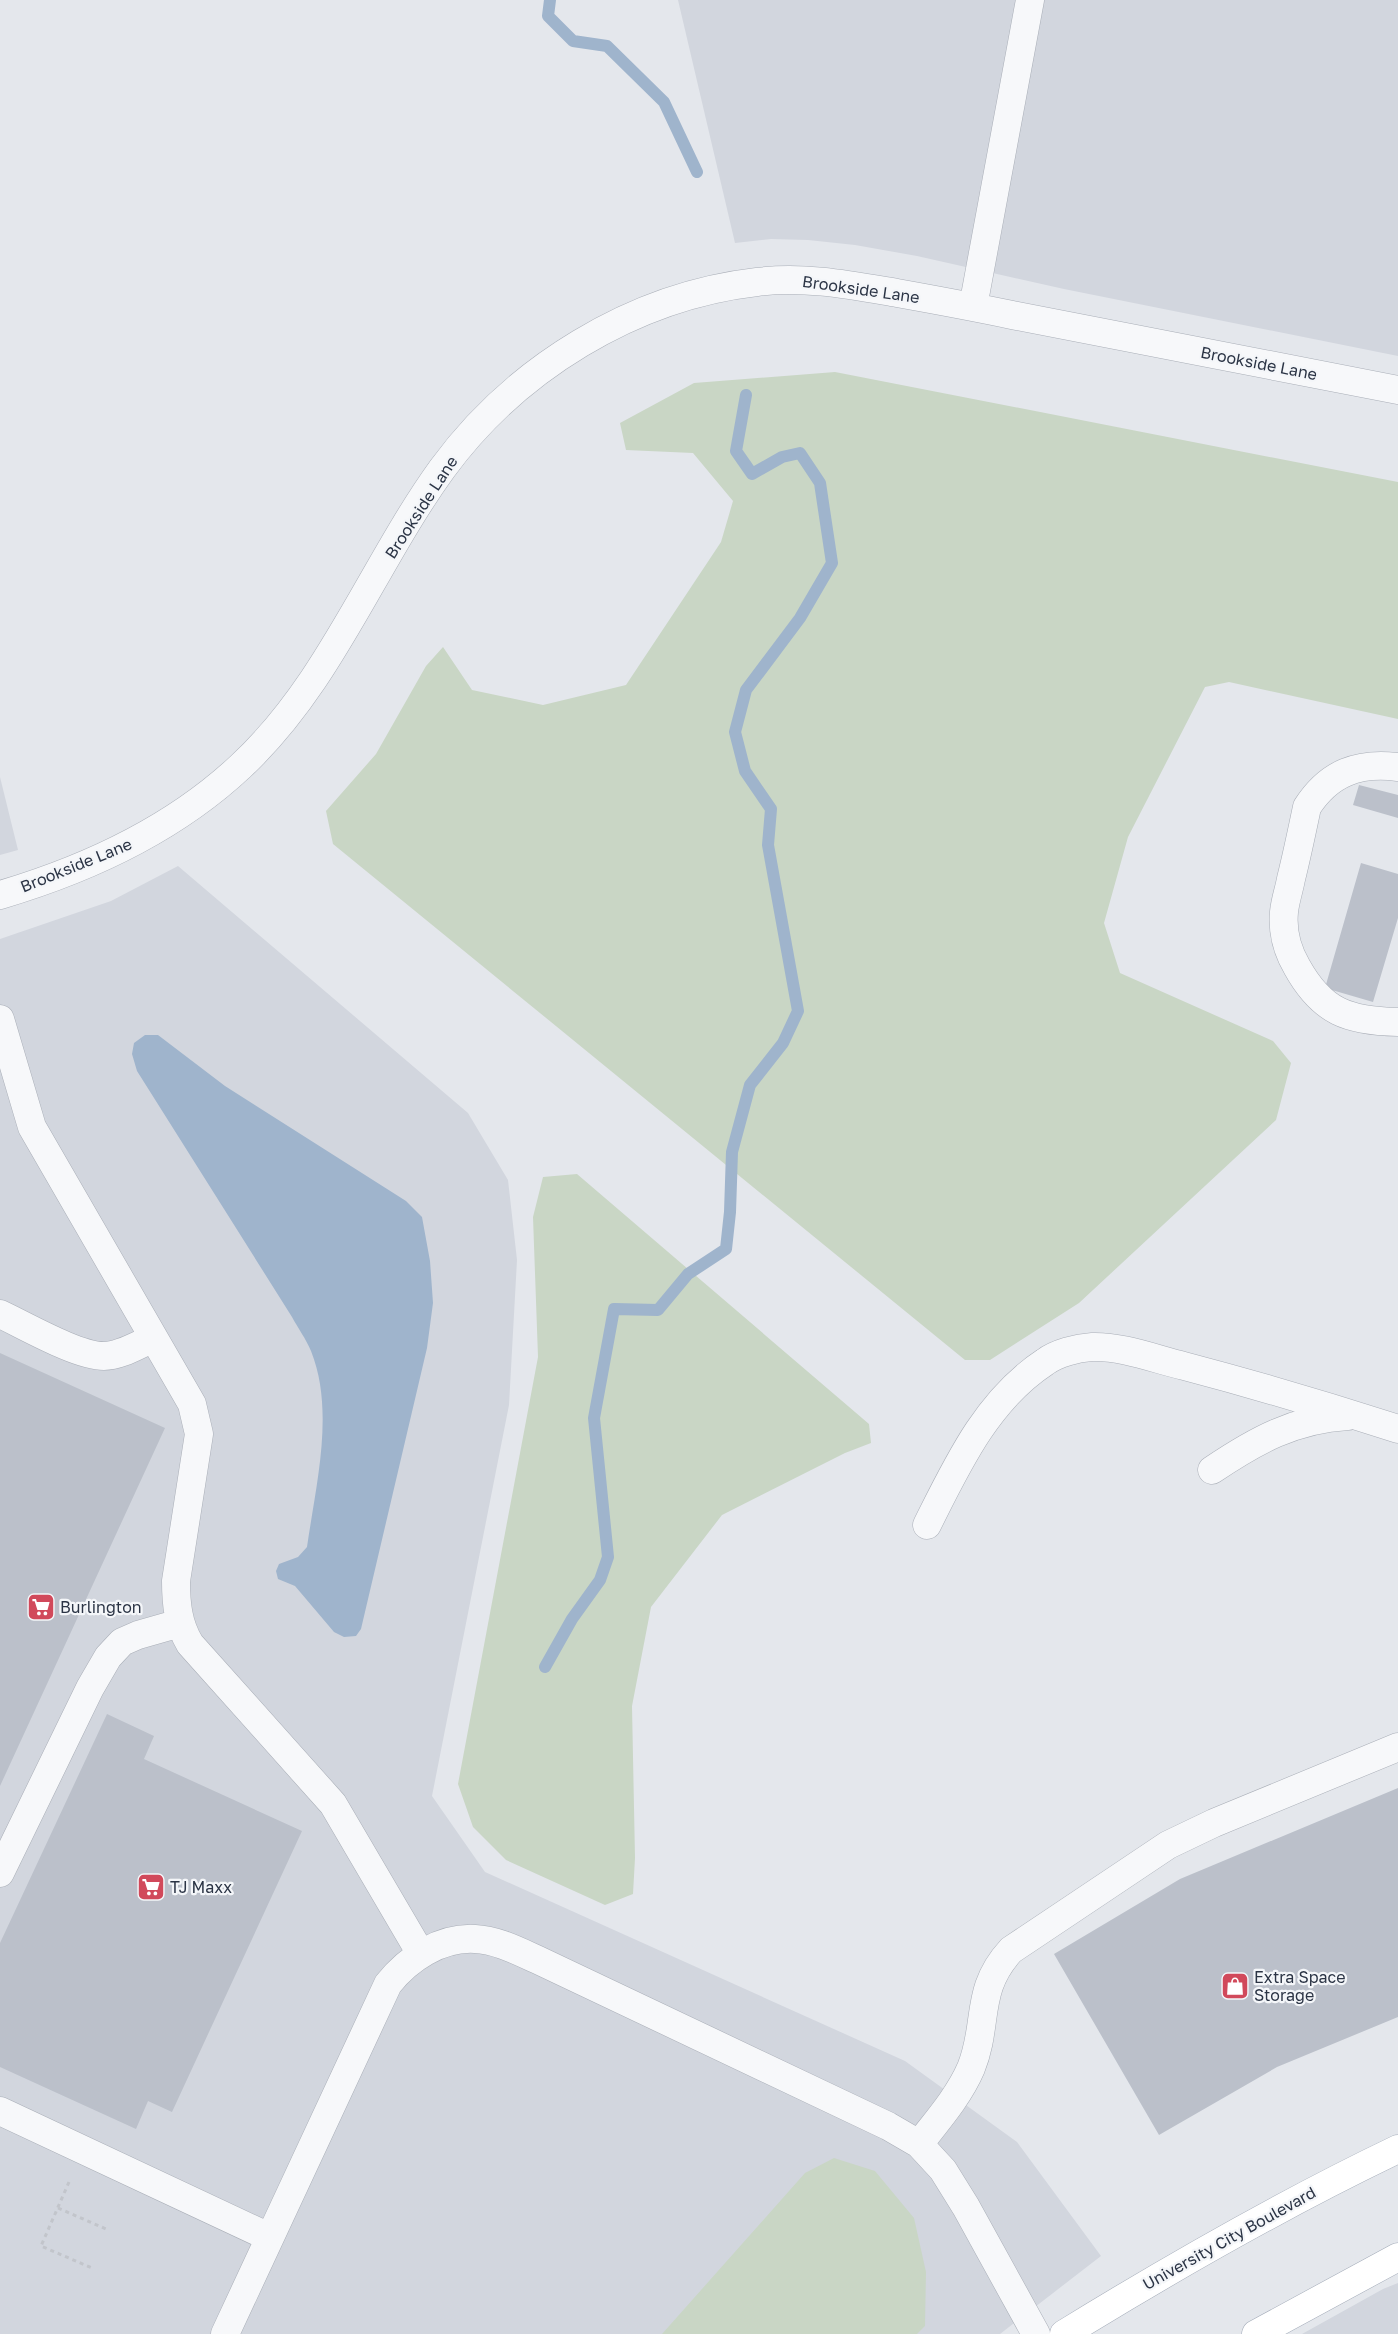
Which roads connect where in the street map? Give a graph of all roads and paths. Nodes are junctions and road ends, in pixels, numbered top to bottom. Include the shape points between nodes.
1 (1030, 0) edge
2 (974, 307) junction
3 (1398, 390) edge
4 (1398, 767) edge
5 (0, 895) edge
6 (0, 1019) edge
7 (1398, 1022) edge
8 (0, 1314) edge
9 (154, 1338) junction
10 (1356, 1415) junction
11 (1398, 1429) edge
12 (1212, 1470) dead end
13 (928, 1525) dead end
14 (180, 1623) junction
15 (1398, 1747) edge
16 (0, 1873) edge
17 (421, 1954) junction
18 (0, 2111) edge
19 (919, 2144) junction
20 (1398, 2149) edge
21 (84, 2150) junction
22 (58, 2208) junction
23 (106, 2229) dead end
24 (269, 2237) junction
25 (1398, 2257) edge
26 (92, 2268) dead end
27 (225, 2334) edge
28 (1036, 2334) edge
29 (1064, 2334) edge
30 (1256, 2334) edge

1 - 2 street
2 - 3 street, Brookside Lane
2 - 5 street, Brookside Lane via 816,280 757,282 691,295 656,306 585,340 518,388 457,452 422,501 328,658 297,703 242,765 212,790 137,840 86,864
4 - 7 street via 1381,764 1360,768 1334,777 1316,793 1307,807 1284,911 1290,954 1309,988 1323,1003 1358,1018
6 - 9 street via 32,1127
8 - 9 street via 80,1351 104,1356
9 - 14 street via 192,1404 199,1434 176,1581
10 - 11 street
10 - 12 street via 1316,1420 1290,1428 1250,1444
10 - 13 street via 1127,1352 1092,1347 1070,1351 1046,1361 1010,1390 959,1462
14 - 16 street via 122,1642 108,1657
14 - 17 street via 190,1644 333,1804
15 - 19 street via 1168,1845 1011,1950 991,1976 977,2050 970,2069
17 - 19 street via 440,1946 475,1939 508,1947 888,2126
17 - 24 street via 399,1970 379,1998
18 - 21 street
19 - 28 street via 943,2170 966,2207
20 - 29 main road, University City Boulevard via 1252,2223
21 - 22 path
21 - 24 street
22 - 23 path
22 - 26 path via 41,2246
24 - 27 street
25 - 30 main road

